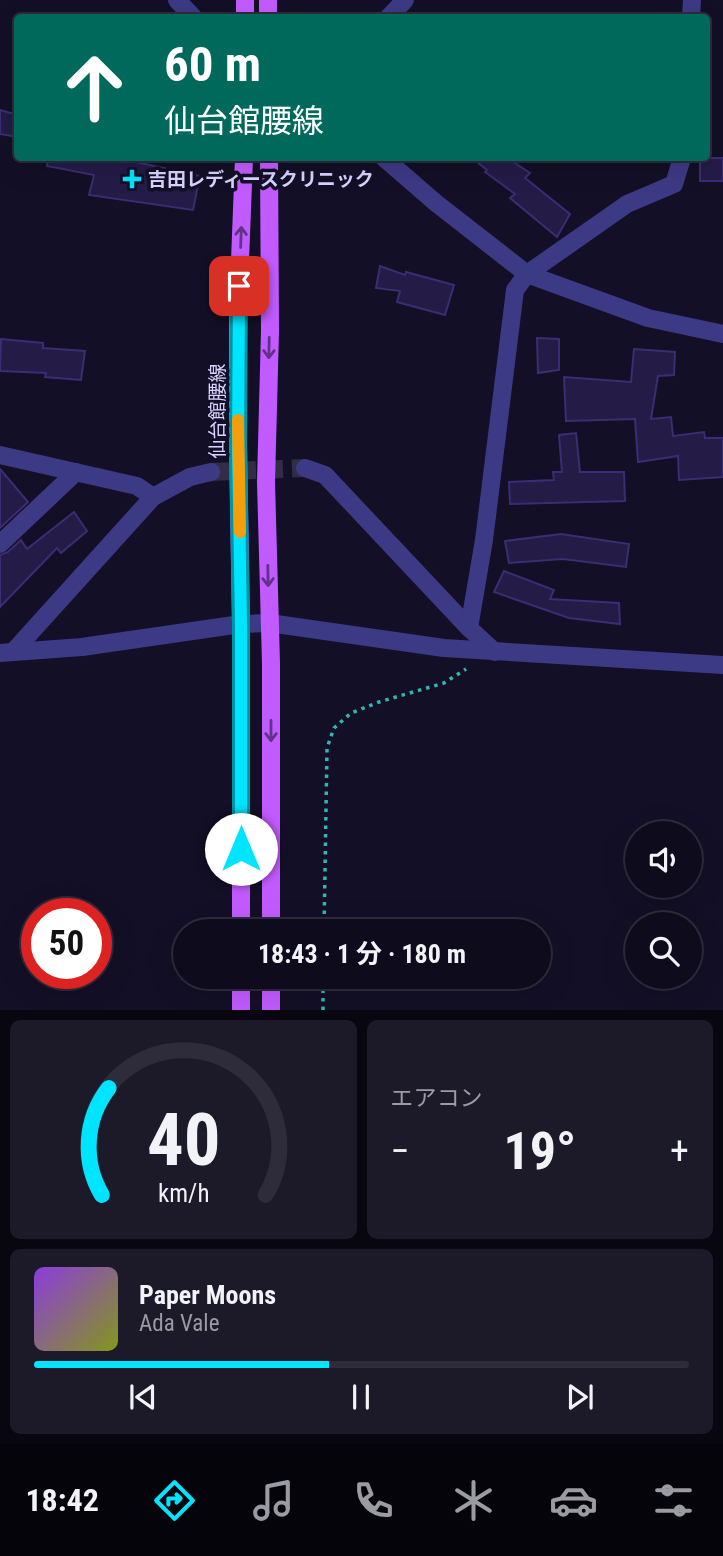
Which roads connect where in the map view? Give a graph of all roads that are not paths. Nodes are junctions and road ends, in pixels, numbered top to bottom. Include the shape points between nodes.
1 (177, 0) edge
2 (405, 0) edge
3 (190, 14) edge
4 (392, 14) edge
5 (244, 161) edge
6 (269, 161) edge
7 (387, 161) edge
8 (681, 161) edge
9 (527, 274) junction
10 (723, 334) edge
11 (0, 455) edge
12 (304, 468) tunnel mouth
13 (76, 472) junction
14 (211, 472) tunnel mouth
15 (153, 497) junction
16 (0, 544) edge
17 (269, 623) junction
18 (241, 624) junction
19 (469, 628) junction
20 (495, 652) junction
21 (6, 653) edge
22 (723, 666) edge
23 (241, 919) edge
24 (271, 919) edge
25 (242, 989) edge
26 (271, 989) edge
27 (242, 1010) edge
28 (271, 1010) edge

1 - 3 street
2 - 4 street
18 -> 5 main road, 仙台館腰線 via 238,312
6 -> 17 main road
7 - 9 street
8 - 9 street via 674,184 627,204
9 - 10 street via 648,318
9 - 19 street via 515,290
11 - 13 street
12 - 19 street via 325,475
13 - 15 street via 137,486
13 - 16 street
14 - 15 street via 190,477
15 - 21 street
17 - 18 street
17 - 20 street
17 -> 24 main road
18 - 21 street
18 - 23 main road, 仙台館腰線
19 - 20 street
20 - 22 street
25 - 27 main road
26 - 28 main road

